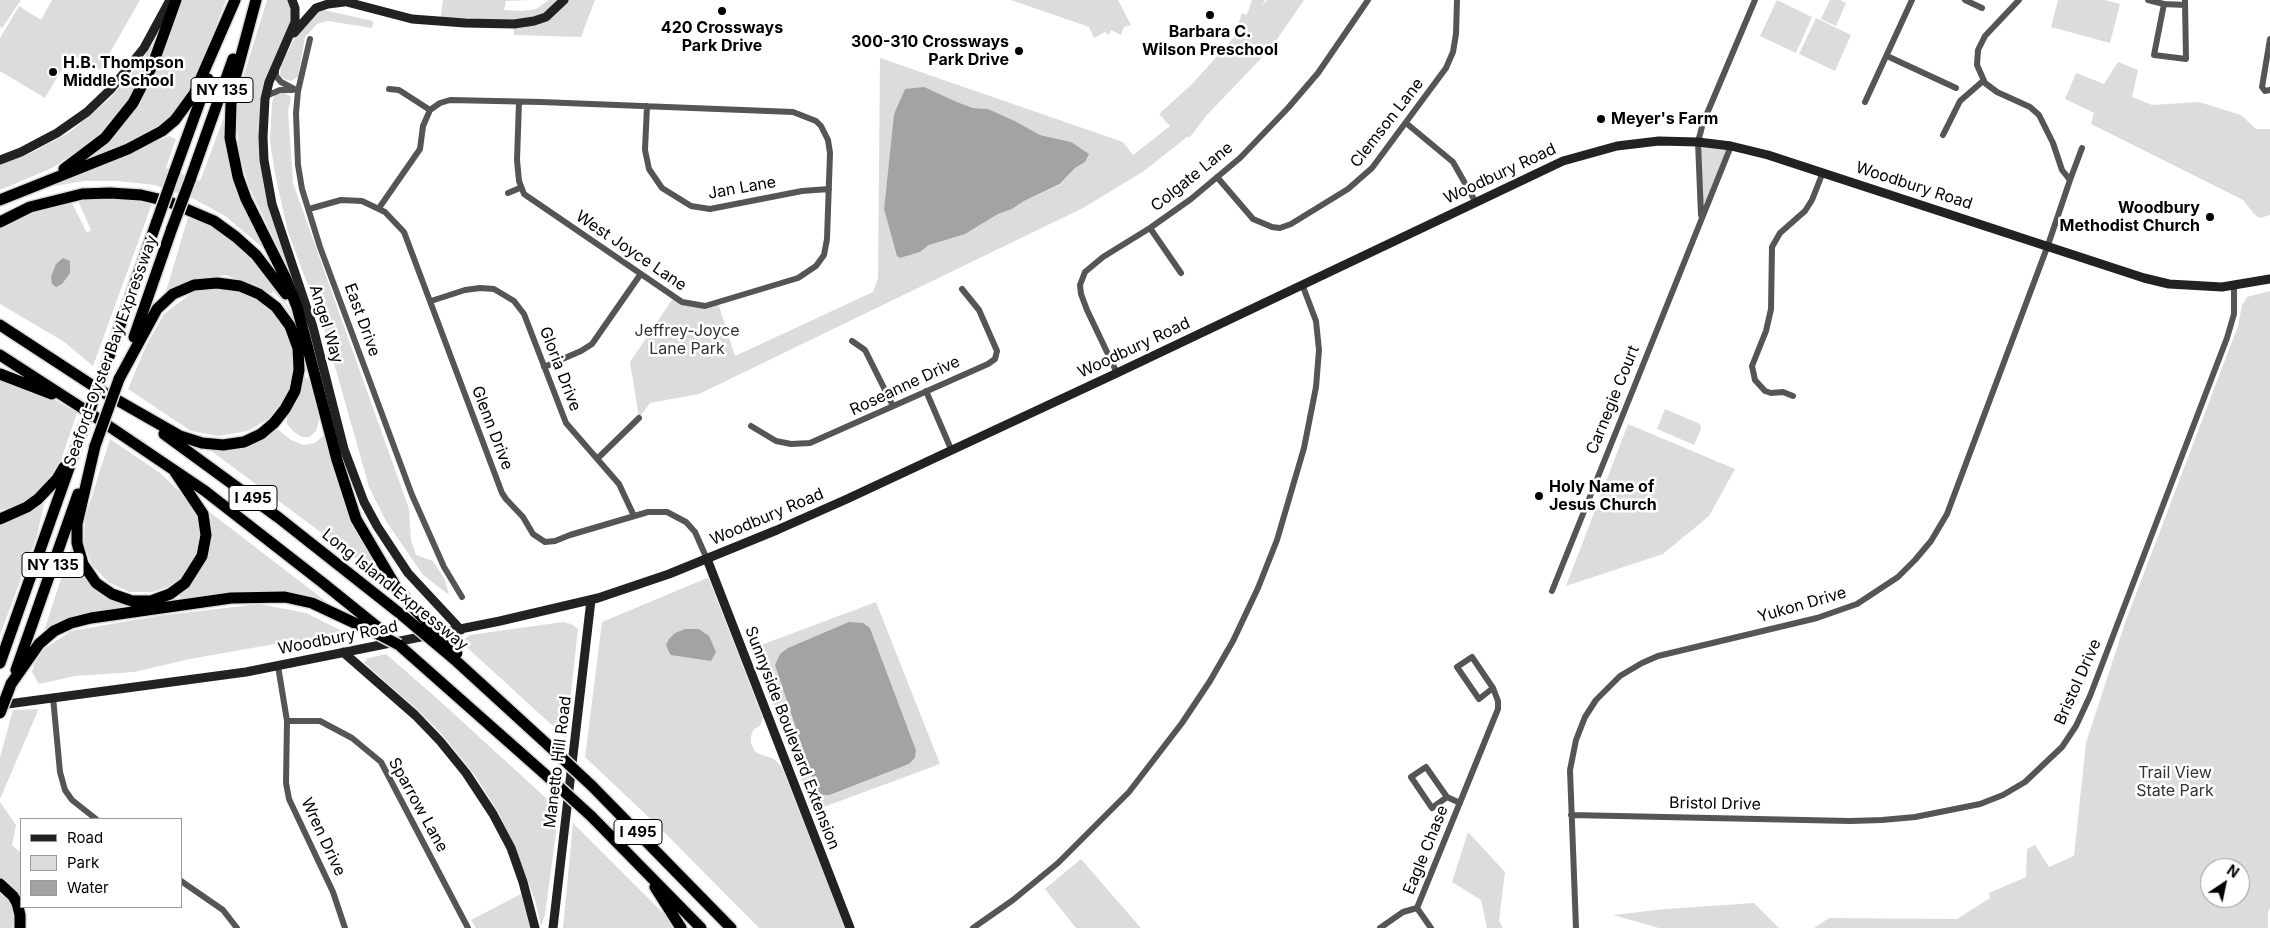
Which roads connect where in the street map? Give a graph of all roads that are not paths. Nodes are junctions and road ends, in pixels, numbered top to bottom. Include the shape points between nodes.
1 (170, 0) edge
2 (176, 0) edge
3 (236, 0) edge
4 (255, 0) edge
5 (292, 0) edge
6 (564, 0) edge
7 (1368, 0) edge
8 (1457, 0) edge
9 (1755, 0) edge
10 (1912, 0) edge
11 (1965, 0) edge
12 (2019, 0) edge
13 (2148, 0) edge
14 (343, 1) edge
15 (2185, 2) edge
16 (2164, 4) junction
17 (1982, 8) dead end
18 (310, 38) dead end
19 (2270, 39) edge
20 (283, 50) junction
21 (1887, 56) junction
22 (276, 64) junction
23 (2267, 72) edge
24 (1983, 81) junction
25 (1956, 88) dead end
26 (389, 89) dead end
27 (2270, 90) edge
28 (298, 91) junction
29 (266, 96) junction
30 (519, 102) junction
31 (1865, 102) dead end
32 (647, 106) junction
33 (430, 110) junction
34 (1406, 123) junction
35 (1944, 135) dead end
36 (1698, 142) junction
37 (1731, 146) junction
38 (2082, 148) dead end
39 (0, 160) edge
40 (1824, 172) junction
41 (1217, 177) junction
42 (2070, 180) junction
43 (520, 188) junction
44 (829, 189) junction
45 (508, 193) dead end
46 (0, 200) edge
47 (1475, 201) junction
48 (379, 208) junction
49 (309, 209) junction
50 (1701, 220) junction
51 (0, 222) edge
52 (1150, 228) junction
53 (2048, 245) junction
54 (1181, 273) dead end
55 (640, 275) junction
56 (2270, 279) edge
57 (1302, 284) junction
58 (2234, 286) junction
59 (962, 289) dead end
60 (431, 301) junction
61 (0, 324) edge
62 (305, 334) junction
63 (852, 341) dead end
64 (0, 355) edge
65 (544, 367) junction
66 (1117, 373) junction
67 (0, 374) edge
68 (119, 379) junction
69 (96, 388) junction
70 (926, 391) junction
71 (1794, 396) dead end
72 (893, 406) junction
73 (82, 408) junction
74 (639, 418) dead end
75 (751, 426) dead end
76 (80, 437) junction
77 (94, 446) junction
78 (951, 449) junction
79 (598, 458) junction
80 (173, 469) junction
81 (634, 516) junction
82 (0, 518) edge
83 (707, 559) junction
84 (1552, 591) dead end
85 (462, 597) dead end
86 (591, 600) junction
87 (461, 630) junction
88 (399, 645) junction
89 (343, 652) junction
90 (457, 657) junction
91 (0, 663) edge
92 (278, 666) junction
93 (11, 684) junction
94 (1493, 688) junction
95 (53, 697) junction
96 (0, 705) edge
97 (0, 713) edge
98 (287, 721) junction
99 (1447, 797) junction
100 (1460, 803) junction
101 (1571, 815) junction
102 (95, 818) edge
103 (645, 870) junction
104 (182, 882) edge
105 (0, 884) edge
106 (1417, 908) junction
107 (20, 928) edge
108 (237, 928) edge
109 (345, 928) edge
110 (468, 928) edge
111 (535, 928) edge
112 (553, 928) edge
113 (681, 928) edge
114 (702, 928) edge
115 (731, 928) edge
116 (850, 928) edge
117 (974, 928) edge
118 (1380, 928) edge
119 (1431, 928) edge
120 (1576, 928) edge

1 - 39 main road via 144,48 111,90 57,133
2 - 46 highway via 153,64 119,122 75,163
3 - 46 highway via 194,94 175,120 162,131 128,149
3 - 76 highway, Seaford-Oyster Bay Expressway / NY 135, bridge
4 - 62 highway via 232,97 233,158 246,199 286,279
4 - 68 highway, Seaford-Oyster Bay Expressway / NY 135, bridge
5 - 20 main road, Angel Way via 295,22
6 - 14 main road via 546,17 514,24 412,18
7 - 41 street, Colgate Lane via 1340,44 1300,94 1258,140
8 - 34 street, Clemson Lane via 1456,34 1446,68
9 - 36 street, Carnegie Court
10 - 21 street
11 - 17 street
12 - 24 street via 1985,36 1978,50 1977,65
13 - 16 street
14 - 20 main road via 316,8
15 - 16 street
15 - 16 street via 2186,59 2154,55
18 - 28 street, East Drive
19 - 23 street
20 - 22 main road, Angel Way
21 - 25 street
21 - 31 street
22 - 28 street via 276,76
22 - 29 main road, Angel Way
23 - 27 street via 2262,87
24 - 35 street via 1960,101
24 - 42 street via 2039,115 2062,170
26 - 33 street via 399,90
28 - 29 street via 280,90
28 - 49 street, East Drive via 298,165
29 - 87 main road, Angel Way via 264,160 272,204 313,327 353,475 377,526 397,558
30 - 32 street, West Joyce Lane
30 - 33 street, West Joyce Lane via 450,100
30 - 43 street via 517,160
32 - 44 street, West Joyce Lane via 780,110 806,115 821,126 828,140
32 - 44 street, Jan Lane via 645,150 649,169 662,188 691,206 710,209 802,191
33 - 48 street via 420,149
34 - 41 street, Clemson Lane via 1360,180 1280,228 1253,219
34 - 47 street via 1454,162
36 - 37 main road, Woodbury Road
36 - 47 main road, Woodbury Road via 1637,143 1584,153
36 - 50 street, Carnegie Court
37 - 40 main road, Woodbury Road
37 - 50 street, Carnegie Court
38 - 42 street, Yukon Drive
40 - 53 main road, Woodbury Road
40 - 71 street via 1805,211 1783,229 1772,247 1771,309 1752,366 1755,380 1765,391
41 - 52 street, Colgate Lane
42 - 53 street, Yukon Drive
43 - 45 street
43 - 55 street, West Joyce Lane via 524,194
44 - 55 street, West Joyce Lane via 826,250 816,266 798,278 718,303 698,306 682,302
47 - 57 main road, Woodbury Road
48 - 49 street, Glenn Drive via 362,201 341,200
48 - 60 street, Glenn Drive via 404,232
49 - 85 street, East Drive via 320,247 412,495 444,567
50 - 84 street, Carnegie Court
51 - 62 highway via 30,207 82,194 141,195 167,201 214,222 256,255 285,292
52 - 54 street
52 - 66 street, Colgate Lane via 1103,257 1085,272 1080,285 1087,310
53 - 58 main road, Woodbury Road via 2170,284 2204,288
53 - 101 street, Yukon Drive via 1947,514 1916,560 1879,592 1845,609 1658,656 1620,676 1596,700 1576,740 1570,770
55 - 65 street via 592,344
56 - 58 main road, Woodbury Road
57 - 66 main road, Woodbury Road
57 - 117 street via 1316,321 1319,350 1316,387 1304,448 1277,540 1232,641 1182,723 1129,792 1058,863
58 - 101 street, Bristol Drive via 2234,314 2227,338 2090,696 2062,747 2025,782 1980,804 1882,820
59 - 70 street, Roseanne Drive via 979,310 998,351 988,364
60 - 65 street, Gloria Drive via 480,288 505,294 524,314
60 - 81 street, Glenn Drive via 502,493 533,534 545,542 555,541
61 - 69 highway, Long Island Expressway / I 495
62 - 90 highway, bridge via 339,468 356,519 396,587
63 - 72 street via 865,350
64 - 73 highway, I 495
65 - 79 street, Gloria Drive via 566,423
66 - 78 main road, Woodbury Road
67 - 73 highway
68 - 69 highway via 157,308 173,294 194,285 240,286 259,294 276,307 290,326 298,348 299,370 295,391 285,409 261,434 244,442 202,443 180,436
68 - 77 highway, Seaford-Oyster Bay Expressway / NY 135, bridge
69 - 90 highway, Long Island Expressway / I 495, bridge via 212,468
70 - 72 street, Roseanne Drive
70 - 78 street
72 - 75 street, Roseanne Drive via 824,438 802,444 776,441
73 - 80 highway, I 495
74 - 79 street
76 - 82 highway via 48,490 27,507
76 - 91 highway, Seaford-Oyster Bay Expressway / NY 135
77 - 80 highway via 77,524 77,543 83,564 96,583 112,594 132,601 151,601 170,594 186,583 202,556 206,535 203,514
77 - 93 highway, Seaford-Oyster Bay Expressway / NY 135
78 - 83 main road, Woodbury Road
79 - 81 street, Gloria Drive via 620,484
80 - 88 highway, I 495, bridge
81 - 83 street, Glenn Drive via 657,511 676,515 695,532
83 - 86 main road, Woodbury Road
83 - 116 main road, Sunnyside Boulevard Extension
86 - 87 main road, Woodbury Road
86 - 112 main road, Manetto Hill Road
87 - 89 main road, Woodbury Road
88 - 93 highway, bridge via 312,603 285,597 255,596 71,623 54,631 39,644
88 - 103 highway, I 495, bridge via 591,816
89 - 92 main road, Woodbury Road
89 - 111 main road via 415,715 466,773 511,848
90 - 115 highway, Long Island Expressway / I 495, bridge via 592,786
92 - 95 main road, Woodbury Road
92 - 98 street, Wren Drive
93 - 97 highway, Seaford-Oyster Bay Expressway / NY 135, bridge
94 - 94 street, Eagle Chase via 1472,657 1457,668 1479,699
94 - 100 street, Eagle Chase via 1498,709
95 - 96 main road, Woodbury Road
95 - 102 street via 60,772 65,790
98 - 109 street, Wren Drive via 286,783 289,799 334,892
98 - 110 street, Sparrow Lane via 320,721 352,738 381,762
99 - 99 street, Eagle Chase via 1426,767 1411,777 1432,808
99 - 100 street, Eagle Chase
100 - 106 street, Eagle Chase
101 - 120 street, Yukon Drive
103 - 113 highway
103 - 114 highway, I 495
104 - 108 street via 223,910
105 - 107 highway via 17,903
106 - 118 street, Eagle Chase via 1403,912
106 - 119 street, Eagle Chase

